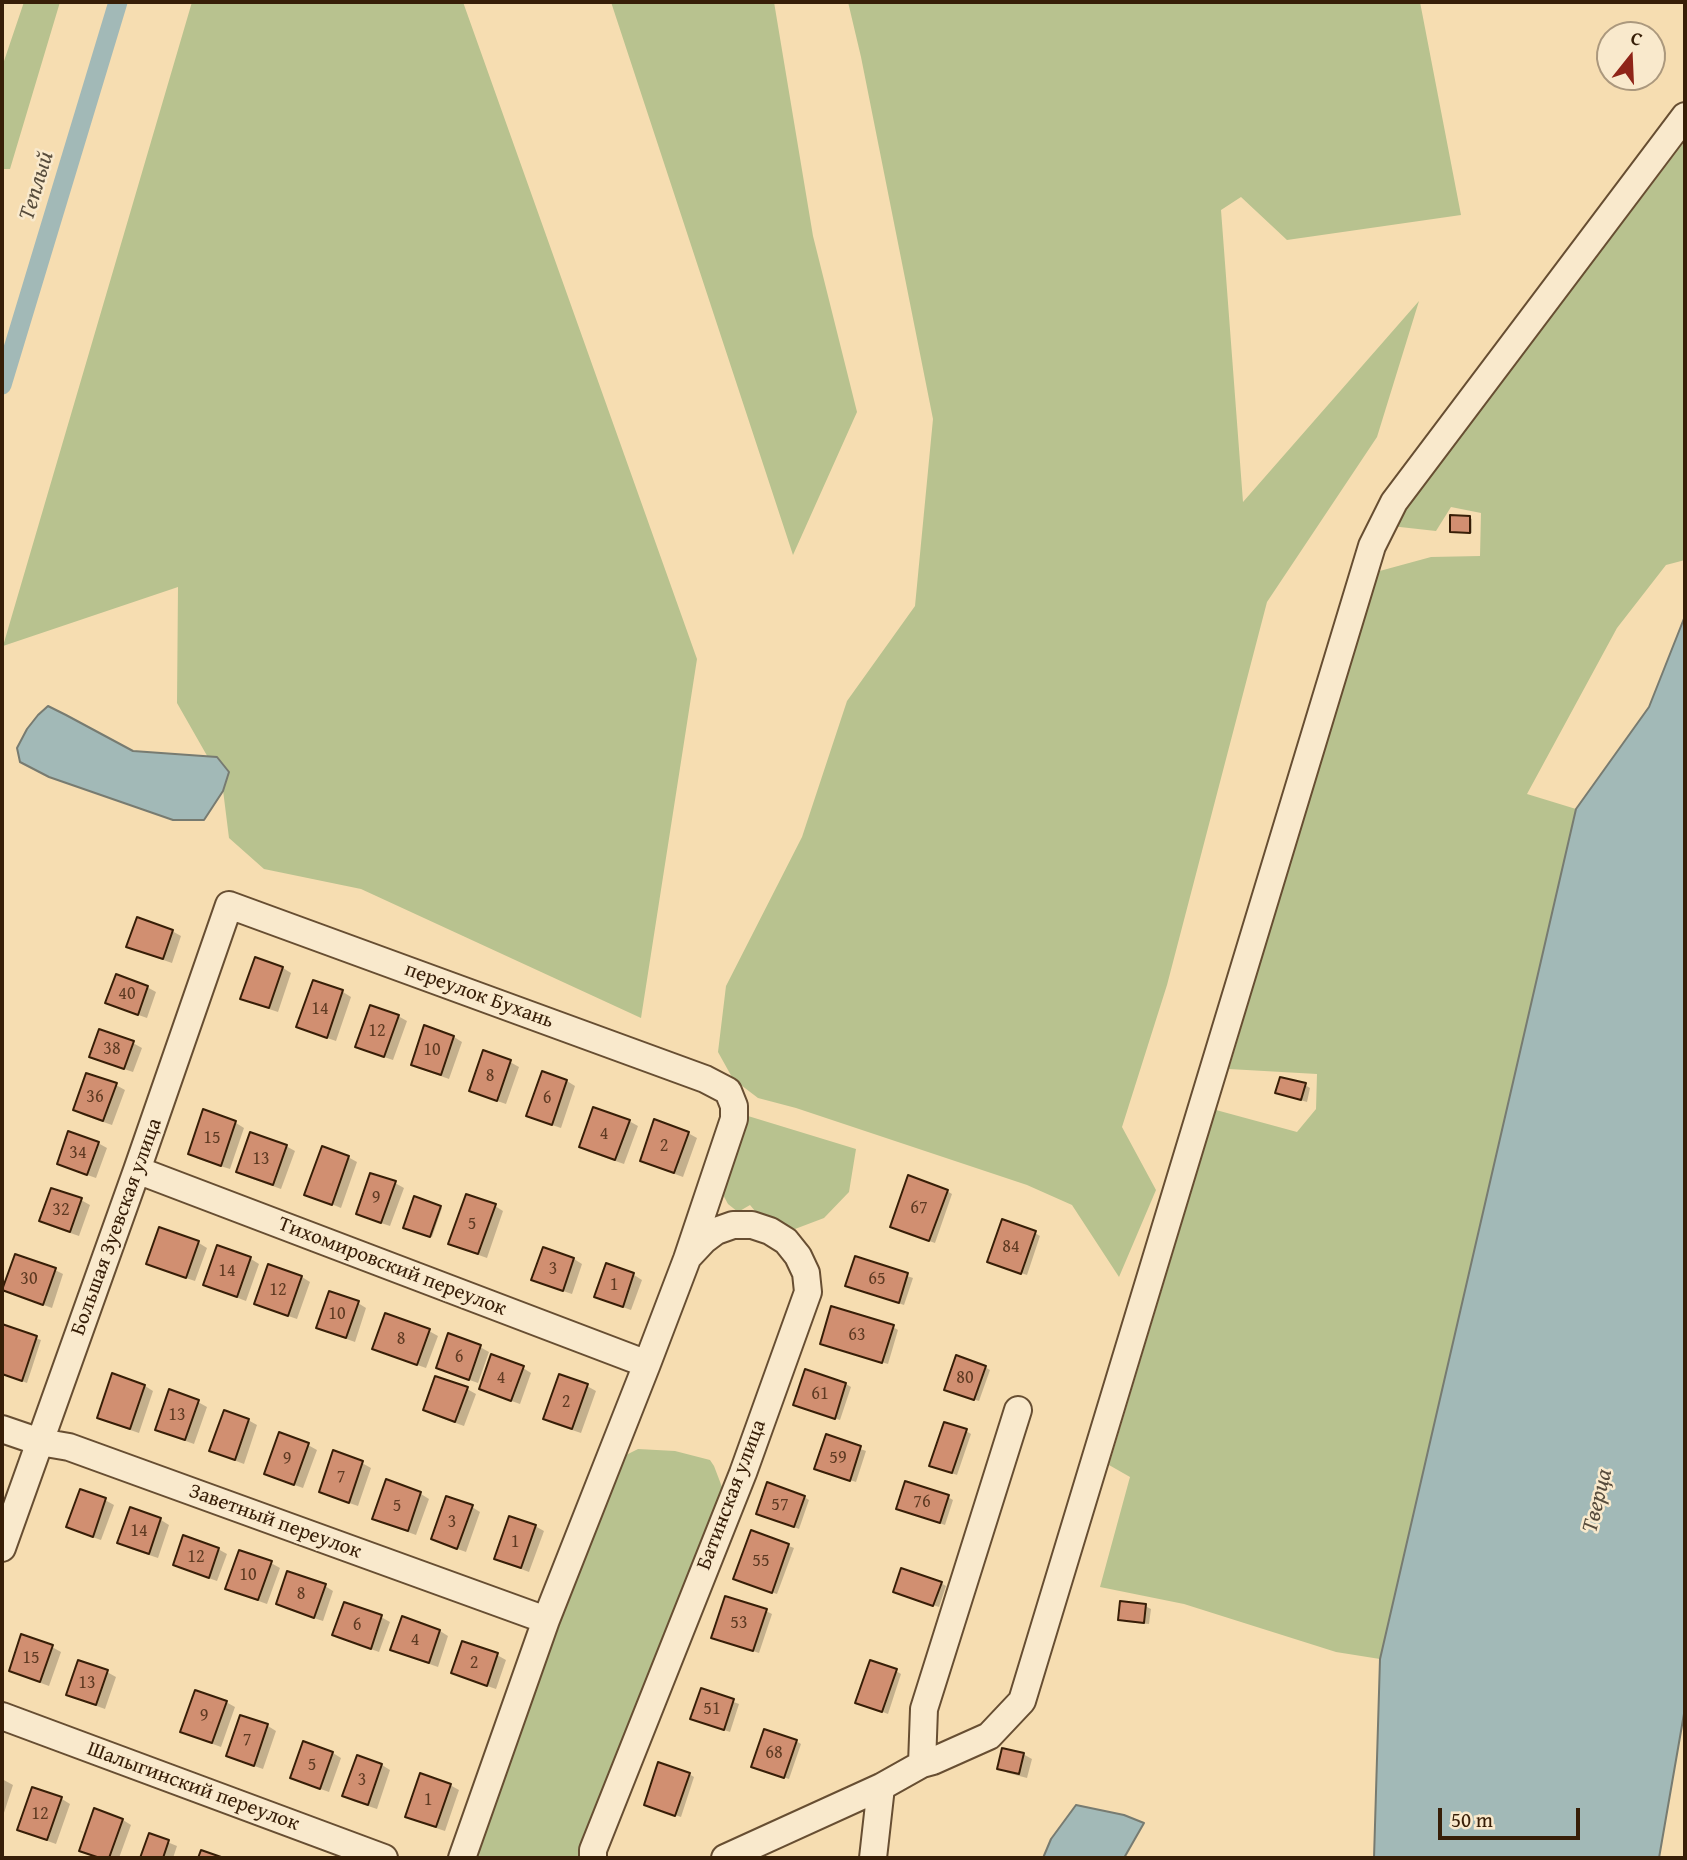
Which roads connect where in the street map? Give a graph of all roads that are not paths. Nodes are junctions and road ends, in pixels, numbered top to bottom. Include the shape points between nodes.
1 (1685, 116) edge
2 (229, 905) joint
3 (728, 1091) joint
4 (137, 1170) junction
5 (687, 1259) junction
6 (648, 1364) junction
7 (1018, 1410) dead end
8 (2, 1429) edge
9 (40, 1442) junction
10 (2, 1548) edge
11 (546, 1620) junction
12 (2, 1716) edge
13 (922, 1764) junction
14 (881, 1787) junction
15 (384, 1858) edge
16 (462, 1858) edge
17 (593, 1858) edge
18 (726, 1858) edge
19 (873, 1858) edge

1 - 13 street via 1394,502 1375,539 1022,1701 989,1737
2 - 3 street, переулок Бухань
2 - 4 street, Большая Зуевская улица
3 - 5 street, Батинская улица via 734,1119
4 - 6 street, Тихомировский переулок
4 - 9 street, Большая Зуевская улица
5 - 6 street, Батинская улица
5 - 17 street, Батинская улица via 716,1231 752,1225 786,1241 806,1273 808,1292 743,1473
6 - 11 street, Батинская улица
7 - 13 street via 924,1709
8 - 9 street, Заветный переулок
9 - 10 street, Большая Зуевская улица
9 - 11 street, Заветный переулок via 69,1447
11 - 16 street, Батинская улица
12 - 15 street, Шалыгинский переулок
13 - 14 street
14 - 18 street
14 - 19 street

